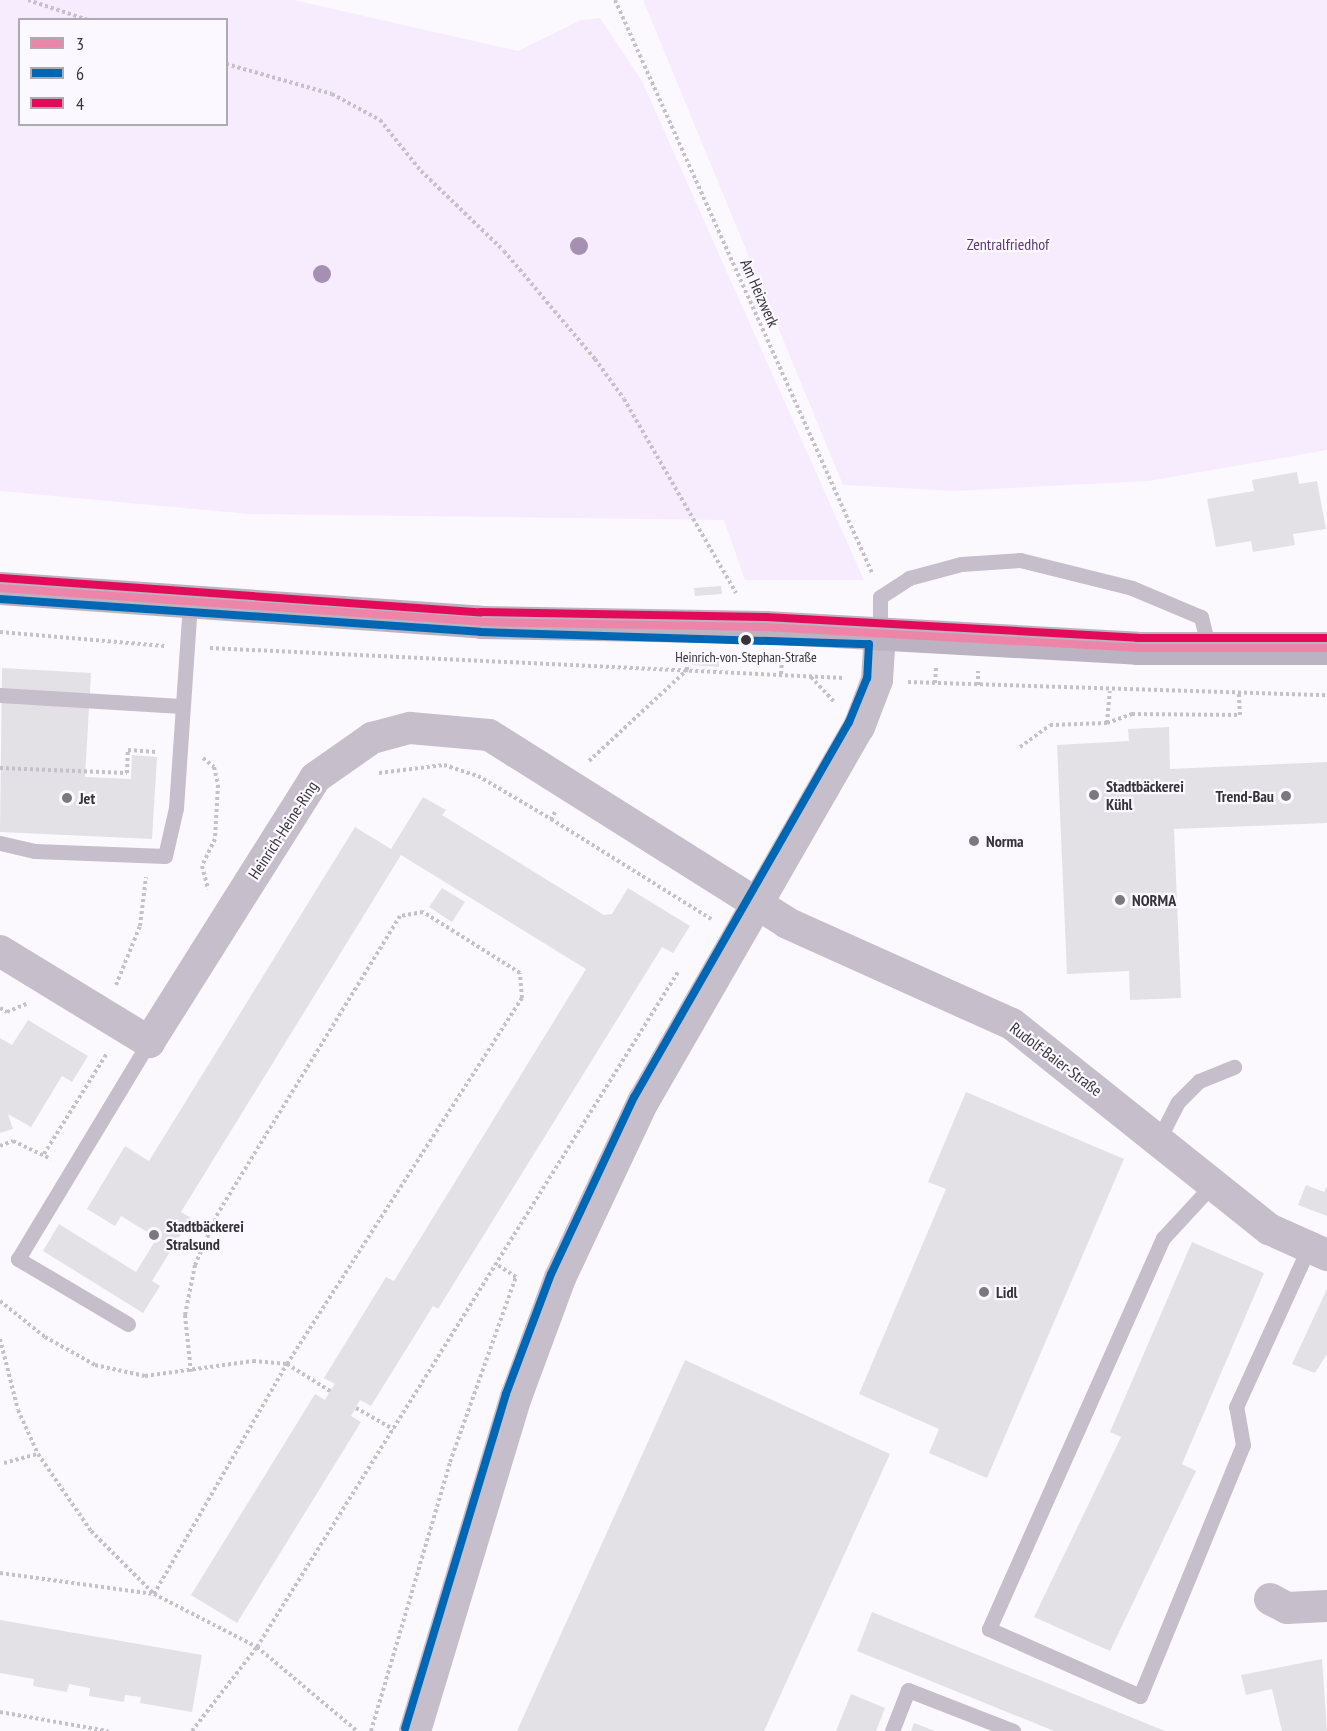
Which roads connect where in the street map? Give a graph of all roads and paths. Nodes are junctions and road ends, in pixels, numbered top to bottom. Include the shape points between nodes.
1 (28, 0) edge
2 (615, 0) edge
3 (82, 18) edge
4 (228, 65) edge
5 (0, 588) edge
6 (738, 597) dead end
7 (880, 597) junction
8 (190, 603) junction
9 (0, 632) edge
10 (880, 634) junction
11 (186, 647) junction
12 (1209, 648) junction
13 (1327, 648) edge
14 (783, 653) dead end
15 (781, 674) junction
16 (811, 676) junction
17 (862, 679) junction
18 (846, 690) dead end
19 (1110, 691) junction
20 (1239, 694) junction
21 (1327, 694) edge
22 (0, 695) edge
23 (181, 706) junction
24 (838, 710) dead end
25 (1107, 723) junction
26 (1020, 747) dead end
27 (179, 753) junction
28 (0, 768) edge
29 (372, 775) dead end
30 (550, 819) dead end
31 (0, 843) edge
32 (149, 856) junction
33 (731, 883) junction
34 (759, 903) junction
35 (234, 907) junction
36 (705, 929) dead end
37 (0, 951) edge
38 (680, 969) dead end
39 (108, 1017) junction
40 (148, 1042) junction
41 (109, 1049) dead end
42 (1234, 1067) dead end
43 (1160, 1137) junction
44 (0, 1146) edge
45 (44, 1154) junction
46 (70, 1171) junction
47 (1214, 1183) junction
48 (1318, 1251) edge
49 (496, 1264) junction
50 (0, 1301) edge
51 (128, 1324) dead end
52 (0, 1339) edge
53 (287, 1364) junction
54 (191, 1372) junction
55 (330, 1391) dead end
56 (356, 1408) dead end
57 (393, 1429) junction
58 (38, 1454) junction
59 (4, 1463) dead end
60 (0, 1573) edge
61 (154, 1594) junction
62 (1270, 1599) dead end
63 (1327, 1606) edge
64 (257, 1647) junction
65 (0, 1712) edge
66 (994, 1728) edge
67 (108, 1731) edge
68 (192, 1731) edge
69 (357, 1731) edge
70 (371, 1731) edge
71 (415, 1731) edge
72 (892, 1731) edge
73 (1013, 1731) edge

1 - 3 path
2 - 7 path, Am Heizwerk
4 - 6 path via 332,94 380,120 421,171 504,251 595,359 624,399
5 - 8 main road
7 - 10 lane
7 - 12 lane via 909,578 961,564 1020,561 1077,571 1201,617
8 - 10 main road via 481,622
8 - 11 lane
9 - 11 path
10 - 12 main road
10 - 17 street
11 - 15 path
11 - 23 lane
12 - 13 main road
14 - 15 path
15 - 16 path
16 - 17 path
16 - 24 path
17 - 18 path
17 - 19 path
17 - 34 street via 859,727
19 - 20 path
19 - 25 path
20 - 21 path
20 - 25 path via 1240,715 1132,714
22 - 23 lane
23 - 27 lane
25 - 26 path via 1050,725
27 - 28 path via 128,750 127,773
27 - 32 lane via 176,808 165,856
27 - 35 path via 199,756 214,767 216,839 201,878
29 - 30 path via 444,765 478,776
31 - 32 lane via 35,850
32 - 39 path via 140,926
33 - 34 street, Heinrich-Heine-Ring
33 - 35 street, Heinrich-Heine-Ring via 489,735 410,728 372,738 315,778
33 - 36 path
34 - 43 street, Rudolf-Baier-Straße via 787,923 1012,1024
34 - 71 street via 644,1102 560,1278 516,1397
35 - 40 street, Heinrich-Heine-Ring
37 - 39 street
38 - 49 path
39 - 40 street
40 - 46 lane
41 - 45 path
42 - 43 lane via 1199,1081 1178,1102
43 - 47 street, Rudolf-Baier-Straße
44 - 45 path via 13,1141
45 - 46 path
46 - 51 lane via 18,1259
47 - 48 street, Rudolf-Baier-Straße via 1269,1229
47 - 48 lane via 1163,1238 989,1629 1140,1696 1243,1445 1236,1407
49 - 57 path
49 - 70 path via 516,1277 450,1462
50 - 54 path via 45,1336 95,1365 145,1376
52 - 58 path via 18,1410
53 - 54 path via 253,1361
53 - 54 path via 522,998 520,973 423,912 400,916 218,1213 195,1265 185,1315
53 - 55 path
53 - 61 path
56 - 57 path
57 - 64 path
58 - 59 path
58 - 61 path via 91,1531
60 - 61 path
61 - 64 path
62 - 63 street via 1287,1608
64 - 68 path
64 - 69 path
65 - 67 path
66 - 72 lane via 908,1690
66 - 73 lane

